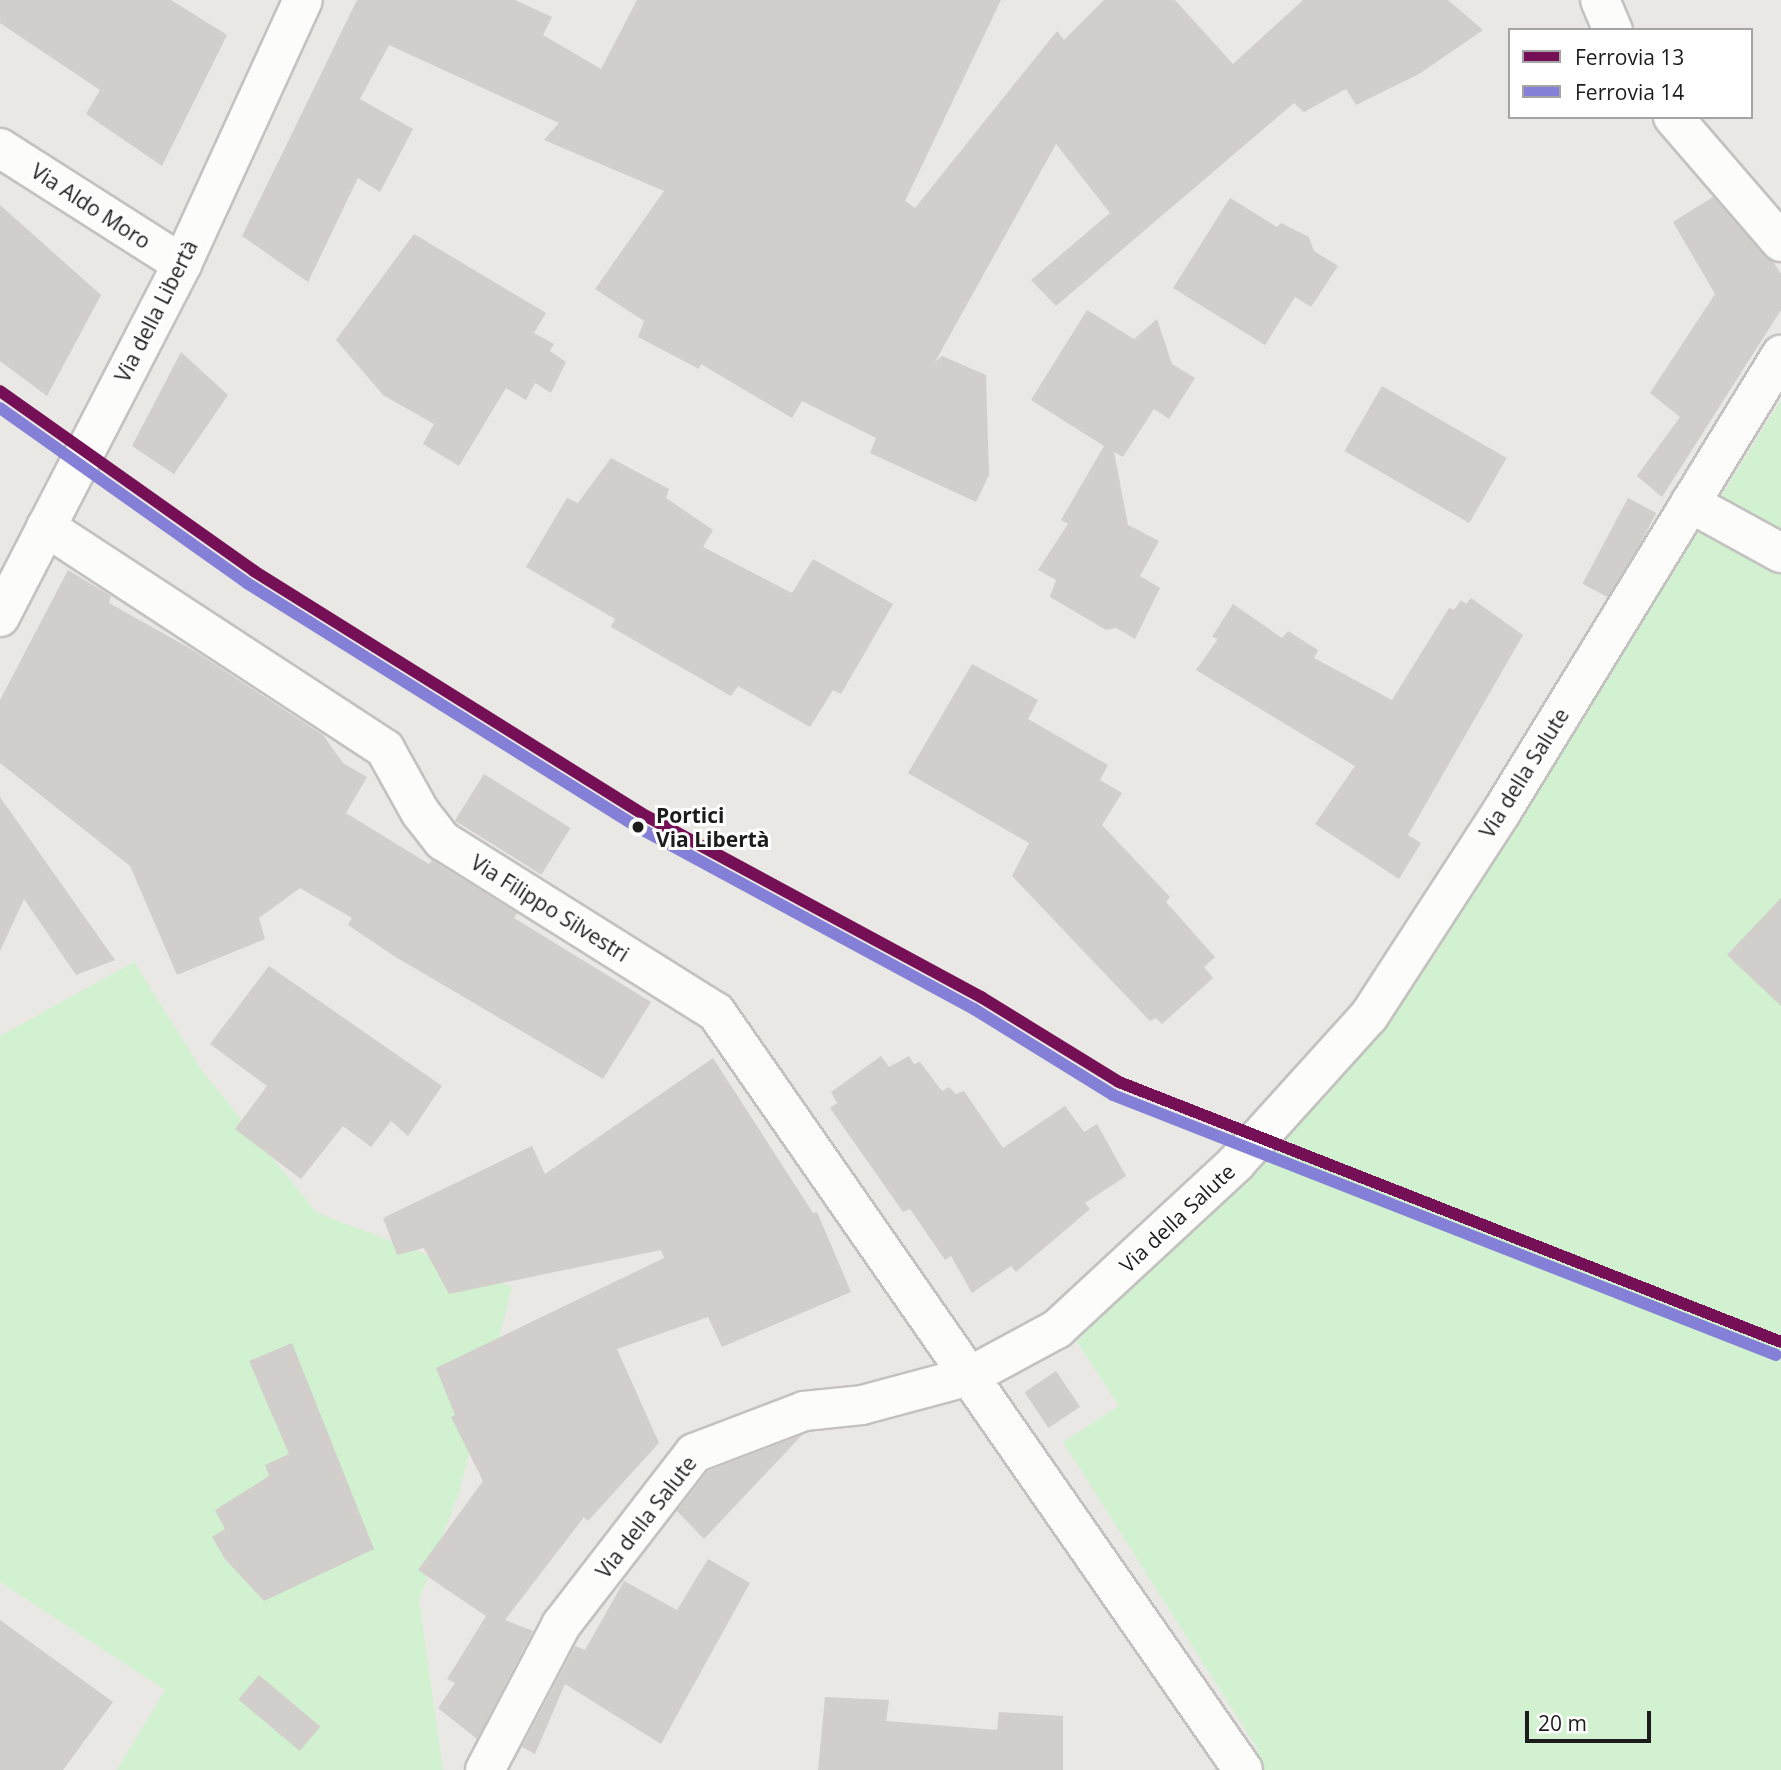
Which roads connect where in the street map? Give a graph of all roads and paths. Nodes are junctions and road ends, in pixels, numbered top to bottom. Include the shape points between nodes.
1 (303, 0) edge
2 (1600, 0) edge
3 (1612, 28) edge
4 (1675, 119) edge
5 (0, 148) edge
6 (1781, 242) edge
7 (181, 264) junction
8 (1781, 355) edge
9 (1690, 503) junction
10 (52, 516) junction
11 (1781, 553) edge
12 (0, 617) edge
13 (970, 1376) junction
14 (485, 1770) edge
15 (1243, 1770) edge

1 - 7 street, Via della Libertà
2 - 3 street
4 - 6 street
5 - 7 street, Via Aldo Moro
7 - 10 street, Via della Libertà
8 - 9 street, Via della Salute
9 - 11 street
9 - 13 street, Via della Salute via 1502,811 1369,1016 1236,1163 1057,1329
10 - 12 street, Via della Libertà
10 - 13 street, Via Filippo Silvestri via 385,749 420,812 443,841 716,1012
13 - 14 street, Via della Salute via 862,1405 804,1411 694,1452 561,1625
13 - 15 street, Via Filippo Silvestri

